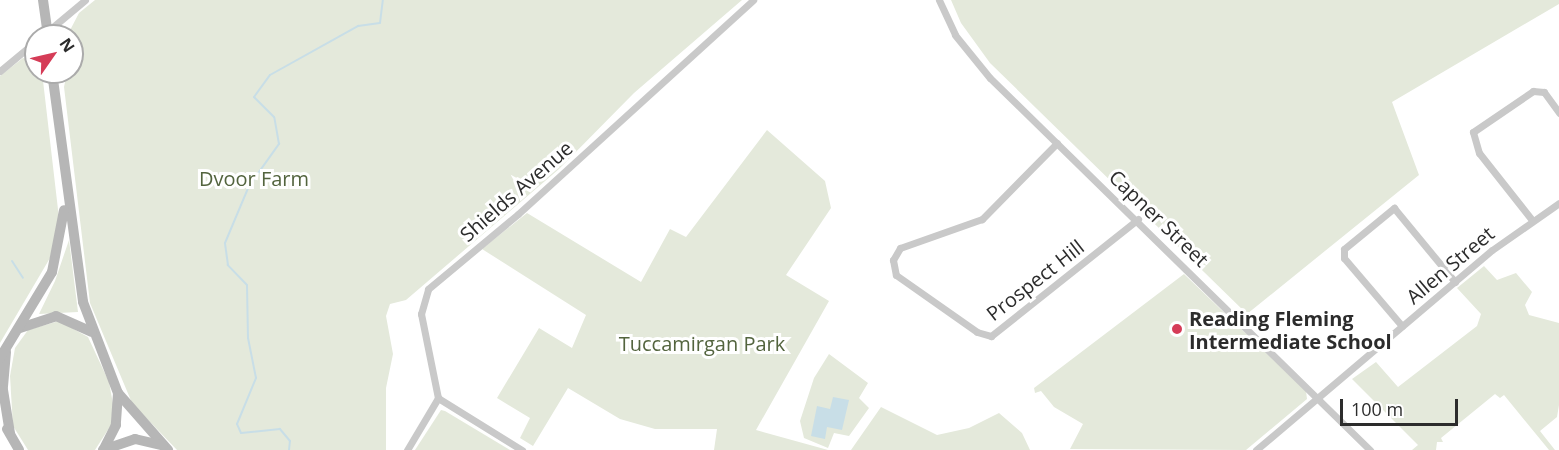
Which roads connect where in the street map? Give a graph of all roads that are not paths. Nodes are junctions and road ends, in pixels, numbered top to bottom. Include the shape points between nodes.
1 (43, 0) edge
2 (85, 0) edge
3 (753, 0) edge
4 (939, 0) edge
5 (45, 24) edge
6 (57, 24) edge
7 (24, 51) edge
8 (0, 71) edge
9 (53, 84) edge
10 (1559, 113) edge
11 (1057, 143) junction
12 (66, 189) junction
13 (1559, 203) edge
14 (1138, 219) junction
15 (1532, 220) junction
16 (1455, 282) junction
17 (1402, 326) junction
18 (20, 328) junction
19 (92, 332) junction
20 (3, 353) edge
21 (118, 393) junction
22 (1320, 396) junction
23 (438, 398) junction
24 (0, 419) edge
25 (9, 433) junction
26 (165, 448) edge
27 (19, 450) edge
28 (103, 450) edge
29 (407, 450) edge
30 (522, 450) edge
31 (1256, 450) edge
32 (1370, 450) edge

1 - 5 main road
2 - 6 street
3 - 23 street, Shields Avenue via 518,214 428,289 421,314
4 - 11 street, Capner Street via 955,35 977,64
7 - 8 street
9 - 12 main road
10 - 15 street via 1544,92 1533,91 1473,132 1479,153
11 - 14 street, Capner Street
11 - 14 street, Prospect Hill via 981,219 900,248 894,260 896,275 977,332 991,336
12 - 18 main road via 56,257
12 - 19 main road via 79,285
13 - 15 street, Allen Street
14 - 22 street, Capner Street
15 - 16 street, Allen Street
16 - 17 street, Allen Street
16 - 17 street via 1394,208 1344,249 1344,258
17 - 22 street, Allen Street
18 - 19 main road via 56,316
18 - 20 main road
19 - 21 main road
20 - 25 main road
21 - 26 main road
21 - 28 main road via 116,425
22 - 31 street, Allen Street
22 - 32 street, Capner Street
23 - 29 street
23 - 30 street
24 - 25 main road
25 - 27 main road
26 - 28 main road via 135,439

